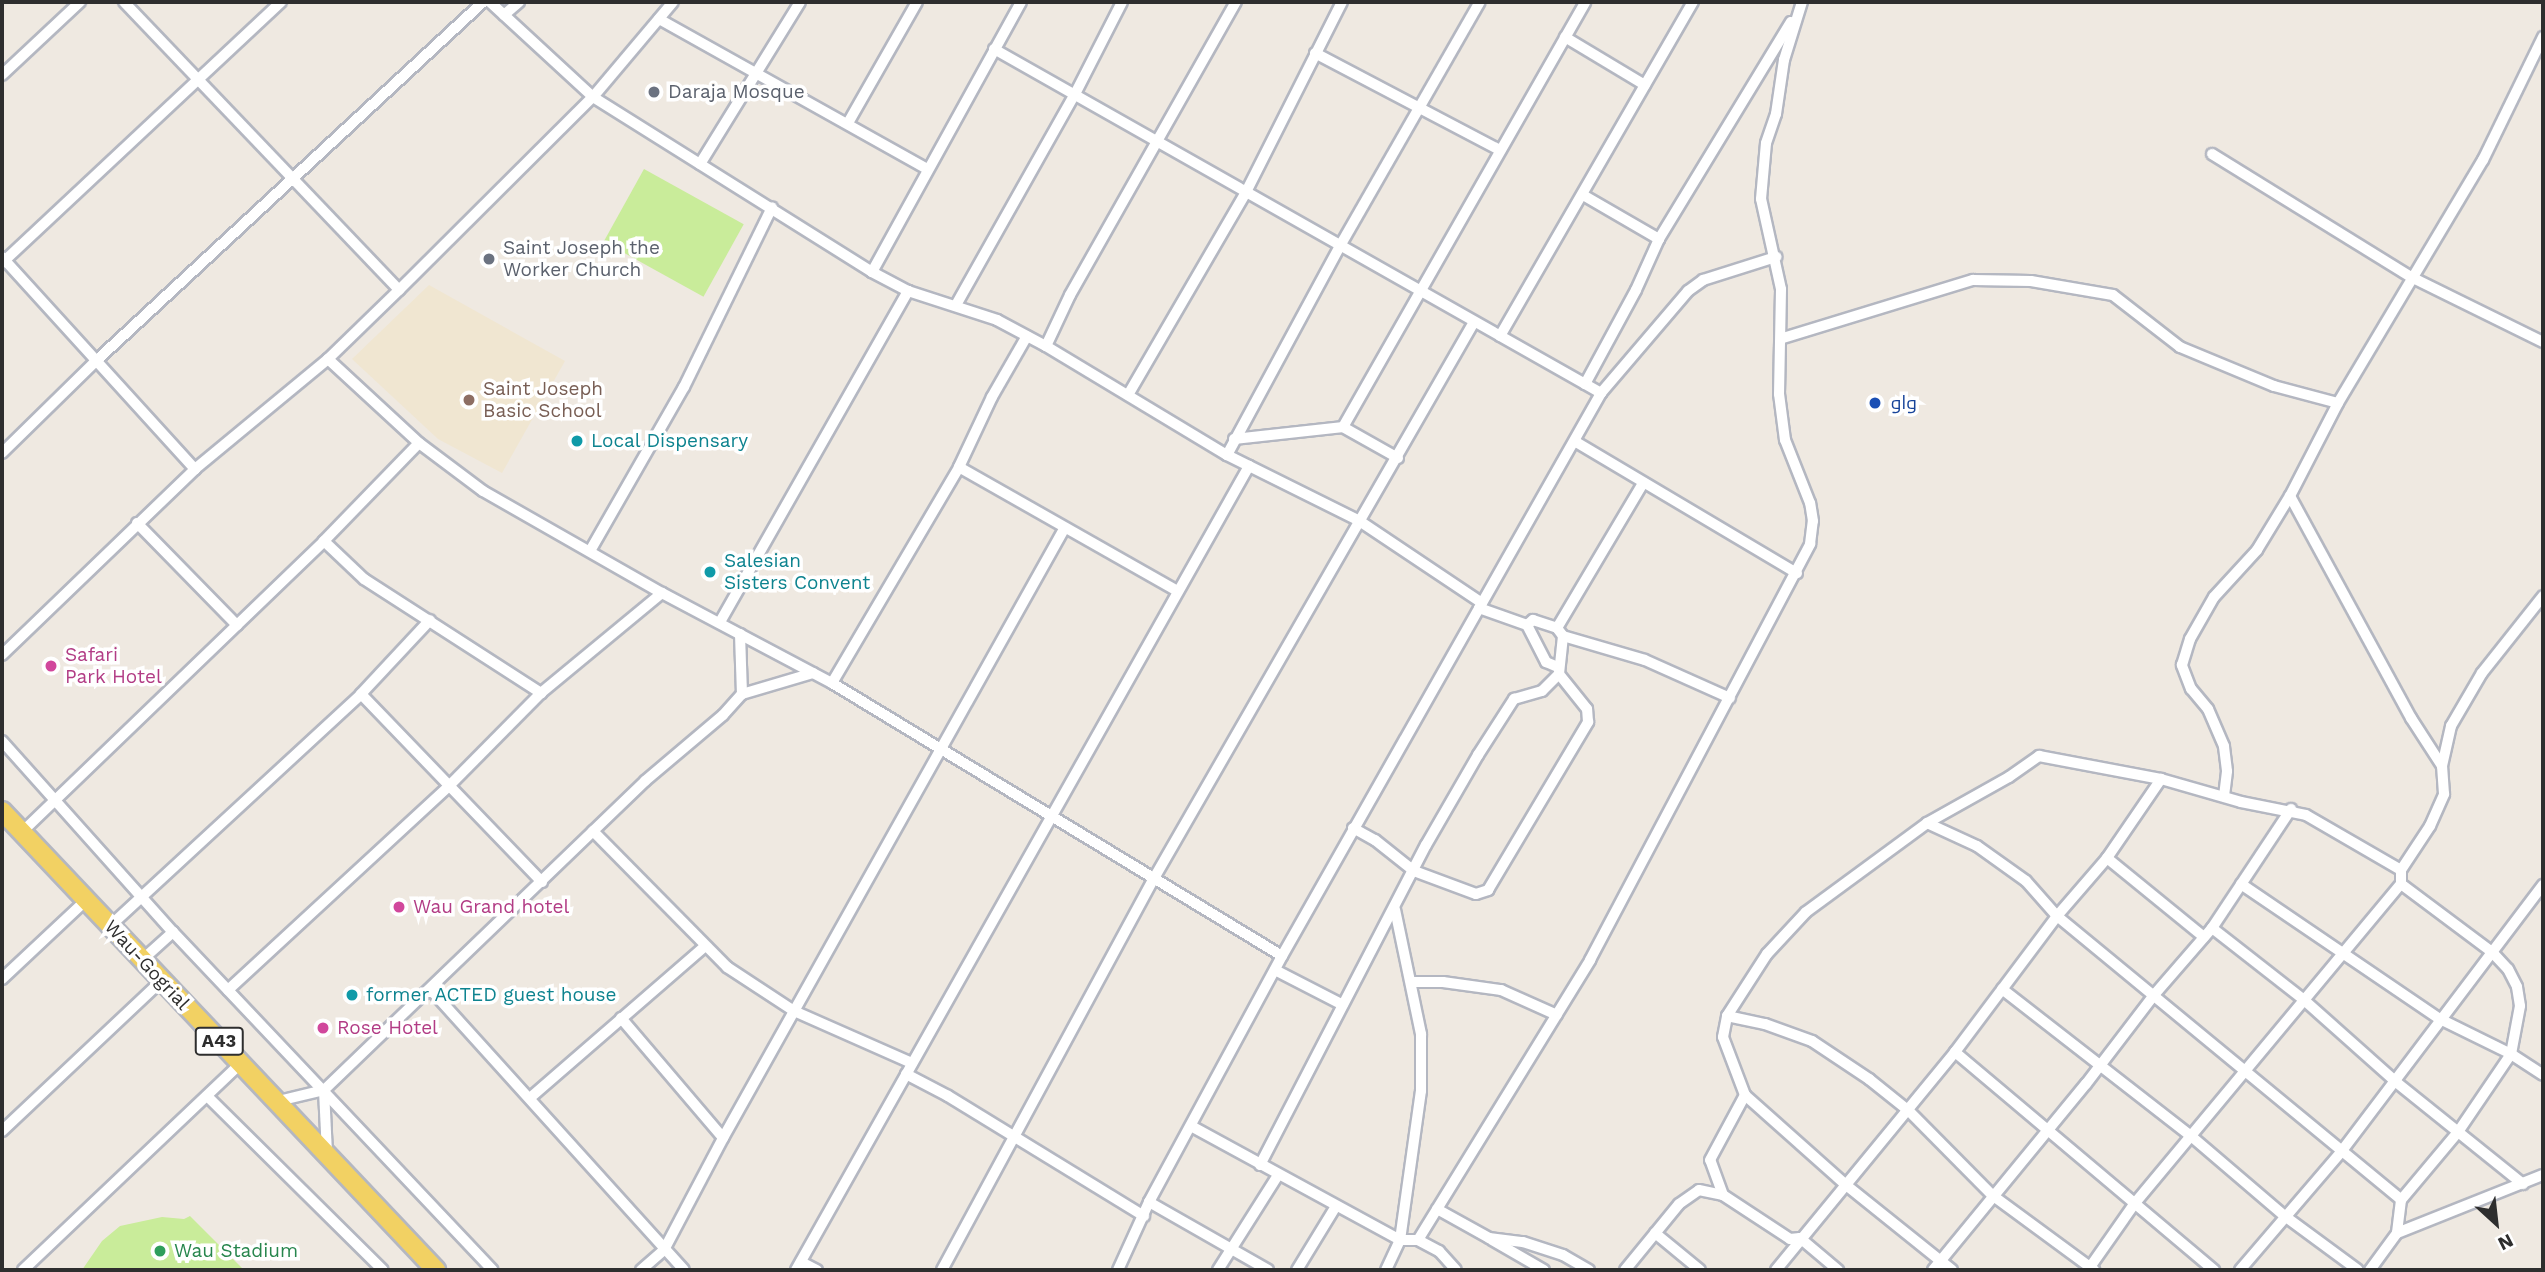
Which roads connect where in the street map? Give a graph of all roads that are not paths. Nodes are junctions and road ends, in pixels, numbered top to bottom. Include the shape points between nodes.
1 (80, 2) edge
2 (124, 2) edge
3 (281, 2) edge
4 (483, 2) edge
5 (490, 2) edge
6 (519, 2) edge
7 (673, 2) edge
8 (800, 2) edge
9 (917, 2) edge
10 (1021, 2) edge
11 (1122, 2) edge
12 (1236, 2) edge
13 (1342, 2) edge
14 (1480, 2) edge
15 (1585, 2) edge
16 (1693, 2) edge
17 (1801, 5) edge
18 (504, 15) junction
19 (659, 19) junction
20 (1565, 37) junction
21 (2543, 37) edge
22 (994, 49) junction
23 (1315, 53) junction
24 (2, 75) edge
25 (755, 75) junction
26 (200, 81) junction
27 (1645, 85) junction
28 (1075, 94) junction
29 (593, 97) junction
30 (1419, 105) junction
31 (848, 123) junction
32 (1158, 144) junction
33 (1500, 150) junction
34 (2212, 154) dead end
35 (700, 164) junction
36 (927, 169) junction
37 (293, 180) junction
38 (1245, 194) junction
39 (1583, 195) junction
40 (772, 207) junction
41 (1659, 239) junction
42 (1340, 246) junction
43 (1776, 257) junction
44 (3, 260) edge
45 (872, 272) junction
46 (2413, 278) junction
47 (400, 290) junction
48 (908, 291) junction
49 (1420, 292) junction
50 (956, 305) junction
51 (1474, 322) junction
52 (1027, 336) junction
53 (1500, 336) junction
54 (1783, 338) junction
55 (2543, 342) edge
56 (1046, 346) junction
57 (328, 359) junction
58 (97, 360) junction
59 (1585, 384) junction
60 (1601, 393) junction
61 (1128, 395) junction
62 (2338, 403) junction
63 (1343, 427) junction
64 (1234, 439) junction
65 (1576, 442) junction
66 (419, 443) junction
67 (2, 453) edge
68 (1227, 455) junction
69 (1398, 458) junction
70 (1249, 466) junction
71 (958, 467) junction
72 (195, 469) junction
73 (1643, 482) junction
74 (2290, 496) junction
75 (1359, 520) junction
76 (137, 523) junction
77 (1064, 529) junction
78 (324, 541) junction
79 (590, 551) junction
80 (1797, 573) junction
81 (1177, 592) junction
82 (662, 593) junction
83 (2543, 596) edge
84 (1481, 605) junction
85 (430, 620) junction
86 (720, 622) junction
87 (237, 625) junction
88 (1527, 625) junction
89 (1560, 632) junction
90 (740, 634) junction
91 (2, 655) edge
92 (1558, 670) junction
93 (813, 673) junction
94 (832, 683) junction
95 (541, 692) junction
96 (361, 694) junction
97 (742, 694) junction
98 (1730, 698) junction
99 (2, 741) edge
100 (942, 749) junction
101 (2441, 766) junction
102 (2161, 779) junction
103 (449, 786) junction
104 (2224, 796) junction
105 (54, 801) junction
106 (2291, 809) junction
107 (1054, 815) junction
108 (4, 818) edge
109 (1927, 823) junction
110 (1353, 828) junction
111 (593, 831) junction
112 (22, 832) junction
113 (2106, 858) junction
114 (2401, 870) junction
115 (1414, 871) junction
116 (1153, 880) junction
117 (541, 882) junction
118 (2241, 884) junction
119 (2401, 884) junction
120 (2543, 885) edge
121 (141, 898) junction
122 (86, 900) junction
123 (1395, 910) junction
124 (2057, 916) junction
125 (110, 926) junction
126 (173, 933) junction
127 (2208, 933) junction
128 (704, 947) junction
129 (2492, 952) junction
130 (2341, 954) junction
131 (1282, 956) junction
132 (142, 960) junction
133 (1275, 970) junction
134 (2, 979) edge
135 (162, 980) junction
136 (1411, 982) junction
137 (2002, 989) junction
138 (228, 990) junction
139 (431, 990) junction
140 (2154, 995) junction
141 (2303, 999) junction
142 (1343, 1005) junction
143 (794, 1012) junction
144 (1557, 1015) junction
145 (1727, 1016) junction
146 (621, 1018) junction
147 (2440, 1018) junction
148 (1955, 1052) junction
149 (2511, 1054) junction
150 (912, 1063) junction
151 (240, 1064) junction
152 (2100, 1065) junction
153 (2248, 1072) junction
154 (906, 1074) junction
155 (2543, 1075) edge
156 (2396, 1082) junction
157 (324, 1090) junction
158 (1745, 1095) junction
159 (207, 1096) junction
160 (531, 1097) junction
161 (274, 1102) junction
162 (1909, 1111) junction
163 (1191, 1126) junction
164 (2047, 1129) junction
165 (2, 1131) edge
166 (2458, 1132) junction
167 (1012, 1136) junction
168 (2191, 1136) junction
169 (723, 1138) junction
170 (2341, 1152) junction
171 (327, 1157) junction
172 (1260, 1165) junction
173 (1278, 1175) junction
174 (2543, 1175) edge
175 (2522, 1184) junction
176 (1846, 1185) junction
177 (1723, 1195) junction
178 (1992, 1195) junction
179 (2401, 1200) junction
180 (1149, 1202) junction
181 (2135, 1203) junction
182 (1336, 1206) junction
183 (1437, 1209) junction
184 (1144, 1216) junction
185 (2286, 1217) junction
186 (1655, 1233) junction
187 (2397, 1233) junction
188 (1489, 1238) junction
189 (1800, 1238) junction
190 (1400, 1240) junction
191 (1418, 1240) junction
192 (664, 1250) junction
193 (1229, 1250) junction
194 (1940, 1261) junction
195 (798, 1266) edge
196 (2091, 1269) edge
197 (23, 1270) edge
198 (383, 1270) edge
199 (436, 1270) edge
200 (493, 1270) edge
201 (641, 1270) edge
202 (684, 1270) edge
203 (817, 1270) edge
204 (942, 1270) edge
205 (1120, 1270) edge
206 (1218, 1270) edge
207 (1268, 1270) edge
208 (1297, 1270) edge
209 (1385, 1270) edge
210 (1456, 1270) edge
211 (1544, 1270) edge
212 (1589, 1270) edge
213 (1625, 1270) edge
214 (1700, 1270) edge
215 (1776, 1270) edge
216 (1838, 1270) edge
217 (1933, 1270) edge
218 (1952, 1270) edge
219 (2214, 1270) edge
220 (2240, 1270) edge
221 (2358, 1270) edge
222 (2370, 1270) edge

1 - 24 street
2 - 26 street
3 - 26 street
4 - 37 street
5 - 18 street
6 - 18 street
7 - 19 street
8 - 25 street
9 - 31 street
10 - 22 street
11 - 28 street
12 - 32 street
13 - 23 street
14 - 30 street
15 - 20 street
16 - 27 street
17 - 41 street
17 - 43 street via 1763,158 1761,199
18 - 29 street
19 - 25 street
19 - 29 street
20 - 27 street
20 - 33 street
21 - 46 street via 2483,160
22 - 28 street
22 - 36 street
23 - 30 street
23 - 38 street
25 - 31 street
25 - 35 street
26 - 37 street
26 - 44 street
27 - 39 street
28 - 32 street
28 - 50 street
29 - 35 street
29 - 47 street
30 - 33 street
30 - 42 street
31 - 36 street
32 - 38 street
32 - 56 street via 1070,295
33 - 49 street
34 - 46 street
35 - 40 street
36 - 45 street
37 - 47 street
37 - 58 street
38 - 42 street
38 - 61 street
39 - 41 street
39 - 53 street
40 - 45 street
40 - 79 street via 684,387
41 - 59 street
42 - 49 street
42 - 64 street
43 - 54 street
43 - 60 street via 1703,280 1688,291
44 - 58 street
45 - 48 street
46 - 55 street
46 - 62 street
47 - 57 street
48 - 50 street
48 - 86 street
49 - 51 street
49 - 63 street
50 - 52 street
51 - 53 street
51 - 69 street
52 - 56 street
52 - 71 street
53 - 59 street
54 - 62 street via 1973,280 2031,281 2113,295 2180,347 2274,386
54 - 80 street via 1779,394 1785,440 1813,521 1810,544
56 - 61 street
57 - 66 street
57 - 72 street
58 - 67 street
58 - 72 street
59 - 60 street
60 - 65 street
61 - 68 street
62 - 74 street
63 - 64 street
63 - 69 street
64 - 68 street
65 - 73 street
65 - 84 street
66 - 78 street
66 - 79 street via 483,491
68 - 70 street
69 - 75 street
70 - 75 street
70 - 81 street
71 - 77 street
71 - 94 street
72 - 76 street
73 - 80 street
73 - 89 street
74 - 101 street
74 - 104 street via 2257,550 2214,597 2190,639 2182,666 2224,746
75 - 84 street
75 - 116 street
76 - 87 street
76 - 91 street
77 - 81 street
77 - 100 street
78 - 85 street via 364,579
78 - 87 street
79 - 82 street
80 - 98 street
81 - 107 street
82 - 86 street
82 - 95 street
83 - 101 street via 2482,673 2451,726
84 - 88 street
84 - 110 street
85 - 95 street
85 - 96 street
86 - 90 street
87 - 105 street
88 - 89 street via 1533,620
88 - 92 street via 1546,662
89 - 92 street
89 - 98 street via 1644,660
90 - 93 street
90 - 97 street
92 - 115 street via 1542,691 1514,699
92 - 115 street via 1582,702 1588,722 1492,885 1476,894
93 - 94 street
93 - 97 street
94 - 100 street
95 - 103 street
96 - 103 street
96 - 121 street
97 - 111 street
98 - 144 street
99 - 105 street
100 - 107 street
100 - 143 street
101 - 114 street via 2444,794 2430,826
102 - 104 street
102 - 109 street via 2039,756
102 - 113 street
103 - 117 street
103 - 138 street
104 - 106 street
105 - 112 street
105 - 121 street
106 - 114 street
106 - 118 street
107 - 116 street
107 - 150 street
108 - 112 main road, Wau-Gogrial / A43
109 - 124 street via 1977,846 2026,880
109 - 145 street via 1807,912 1767,954
110 - 115 street
110 - 131 street
111 - 117 street
111 - 128 street
112 - 122 main road, Wau-Gogrial / A43
113 - 124 street
113 - 127 street
114 - 119 street
115 - 123 street
116 - 131 street
116 - 167 street
117 - 139 street
118 - 127 street
118 - 130 street
119 - 129 street
119 - 130 street
120 - 129 street
121 - 125 street
121 - 126 street
122 - 125 main road, Wau-Gogrial / A43
122 - 134 street
123 - 136 street
123 - 142 street
124 - 137 street
124 - 140 street
125 - 132 main road, Wau-Gogrial / A43
126 - 132 street
126 - 138 street
127 - 140 street
127 - 141 street
128 - 143 street
128 - 146 street
129 - 147 street
129 - 149 street via 2517,987 2520,1006
130 - 141 street
130 - 147 street
131 - 133 street
132 - 135 main road, Wau-Gogrial / A43
133 - 142 street
133 - 163 street
135 - 151 main road, Wau-Gogrial / A43
135 - 165 street
136 - 144 street via 1500,990
136 - 190 street via 1421,1034 1420,1091
137 - 148 street
137 - 152 street
138 - 157 street
139 - 157 street
139 - 160 street
140 - 152 street
140 - 153 street
141 - 153 street
141 - 156 street
142 - 172 street
143 - 150 street
143 - 169 street
144 - 183 street
145 - 158 street via 1723,1037
145 - 162 street via 1812,1041
146 - 160 street
146 - 169 street
147 - 149 street
147 - 156 street
148 - 162 street
148 - 164 street
149 - 155 street
149 - 166 street
150 - 154 street
151 - 159 street
151 - 161 main road, Wau-Gogrial / A43
152 - 164 street
152 - 168 street
153 - 168 street
153 - 170 street
154 - 167 street
154 - 195 street
156 - 166 street
156 - 170 street
157 - 161 street
157 - 171 street
157 - 200 street
158 - 176 street
158 - 177 street via 1710,1160
159 - 197 street
159 - 198 street
160 - 192 street
161 - 171 main road, Wau-Gogrial / A43
162 - 176 street
162 - 178 street
163 - 172 street
163 - 180 street
164 - 178 street
164 - 181 street
166 - 175 street
166 - 179 street
167 - 184 street
167 - 204 street
168 - 181 street
168 - 185 street
169 - 192 street
170 - 179 street
170 - 185 street
171 - 199 main road, Wau-Gogrial / A43
172 - 173 street
173 - 182 street
173 - 193 street
174 - 175 street
175 - 187 street
176 - 189 street
176 - 194 street
177 - 186 street via 1699,1190 1679,1204
177 - 189 street via 1790,1239
178 - 194 street
178 - 196 street
179 - 187 street
180 - 184 street
180 - 193 street
181 - 196 street
181 - 219 street
182 - 190 street
182 - 208 street
183 - 188 street
183 - 191 street
184 - 205 street
185 - 220 street
185 - 221 street
186 - 213 street
186 - 214 street
187 - 222 street
188 - 211 street
188 - 212 street via 1523,1242 1563,1255
189 - 215 street
189 - 216 street
190 - 191 street
190 - 209 street
191 - 210 street via 1439,1251
192 - 201 street
192 - 202 street
193 - 206 street
193 - 207 street
194 - 217 street
194 - 218 street
195 - 203 street

